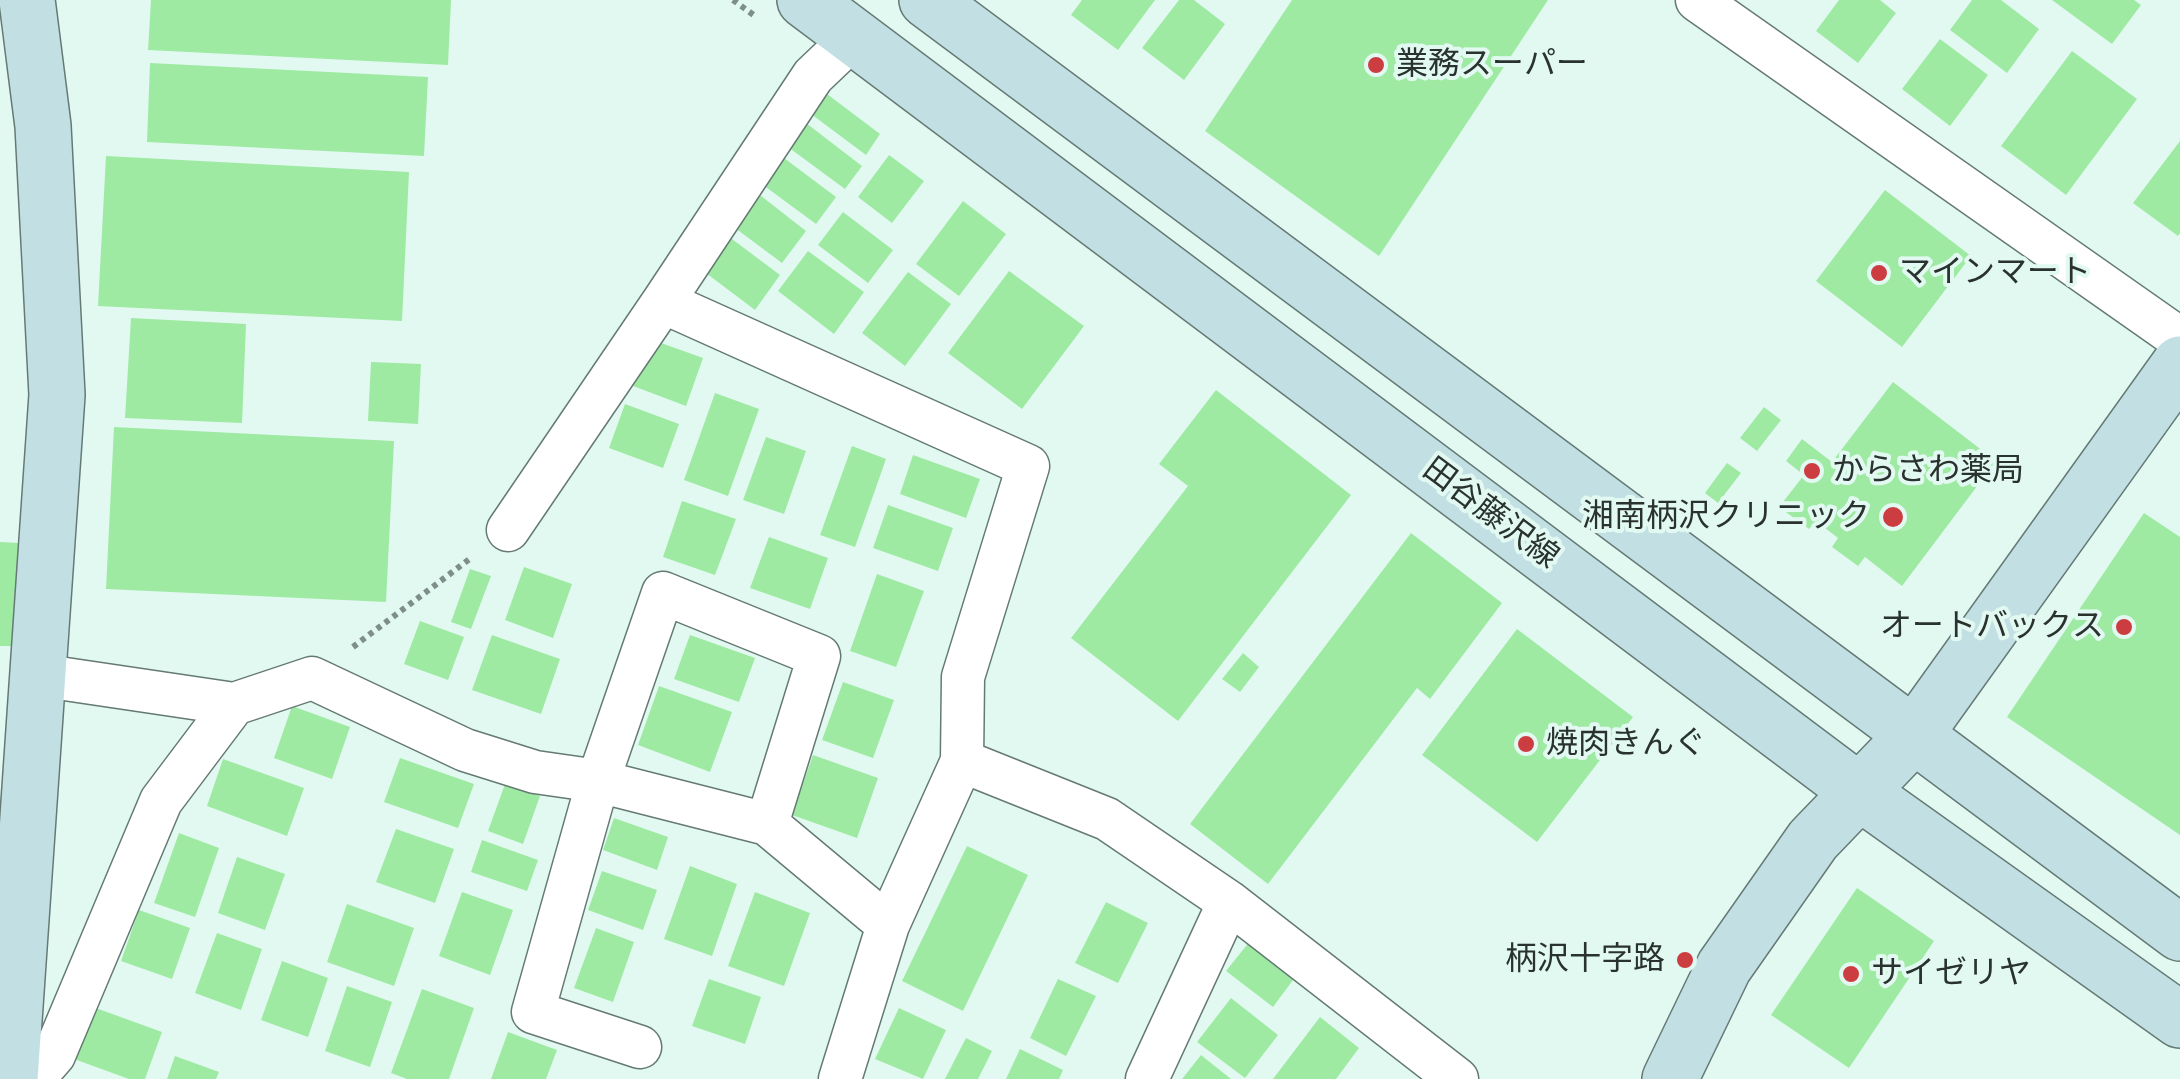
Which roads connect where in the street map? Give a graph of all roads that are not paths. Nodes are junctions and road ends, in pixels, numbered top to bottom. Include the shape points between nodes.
1 (26, 0) edge
2 (805, 0) edge
3 (927, 0) edge
4 (1697, 0) edge
5 (854, 36) junction
6 (663, 302) junction
7 (2180, 339) edge
8 (2180, 364) edge
9 (508, 530) road end
10 (38, 675) junction
11 (234, 704) junction
12 (1915, 734) junction
13 (962, 761) junction
14 (598, 781) junction
15 (1861, 793) junction
16 (766, 824) junction
17 (1230, 902) junction
18 (888, 925) junction
19 (2180, 933) edge
20 (2180, 1020) edge
21 (640, 1047) dead end
22 (10, 1079) edge
23 (33, 1079) edge
24 (840, 1079) edge
25 (1147, 1079) edge
26 (1457, 1079) edge
27 (1670, 1079) edge

1 - 10 main road via 43,126 57,395
2 - 5 main road, 田谷藤沢線
3 - 12 main road
4 - 7 street
5 - 6 street via 813,76
5 - 15 main road, 田谷藤沢線
6 - 9 street
6 - 13 street via 1028,466 963,677
8 - 12 main road
10 - 11 street
10 - 22 main road
11 - 14 street via 312,678 465,750 536,772
11 - 23 street via 160,801 54,1055
12 - 15 main road
12 - 19 main road
13 - 17 street via 1107,819
13 - 18 street
14 - 16 street
14 - 16 street via 663,593 819,656
14 - 21 street via 534,1012
15 - 20 main road, 田谷藤沢線
15 - 27 main road via 1813,840 1724,967
16 - 18 street
17 - 25 street
17 - 26 street
18 - 24 street

